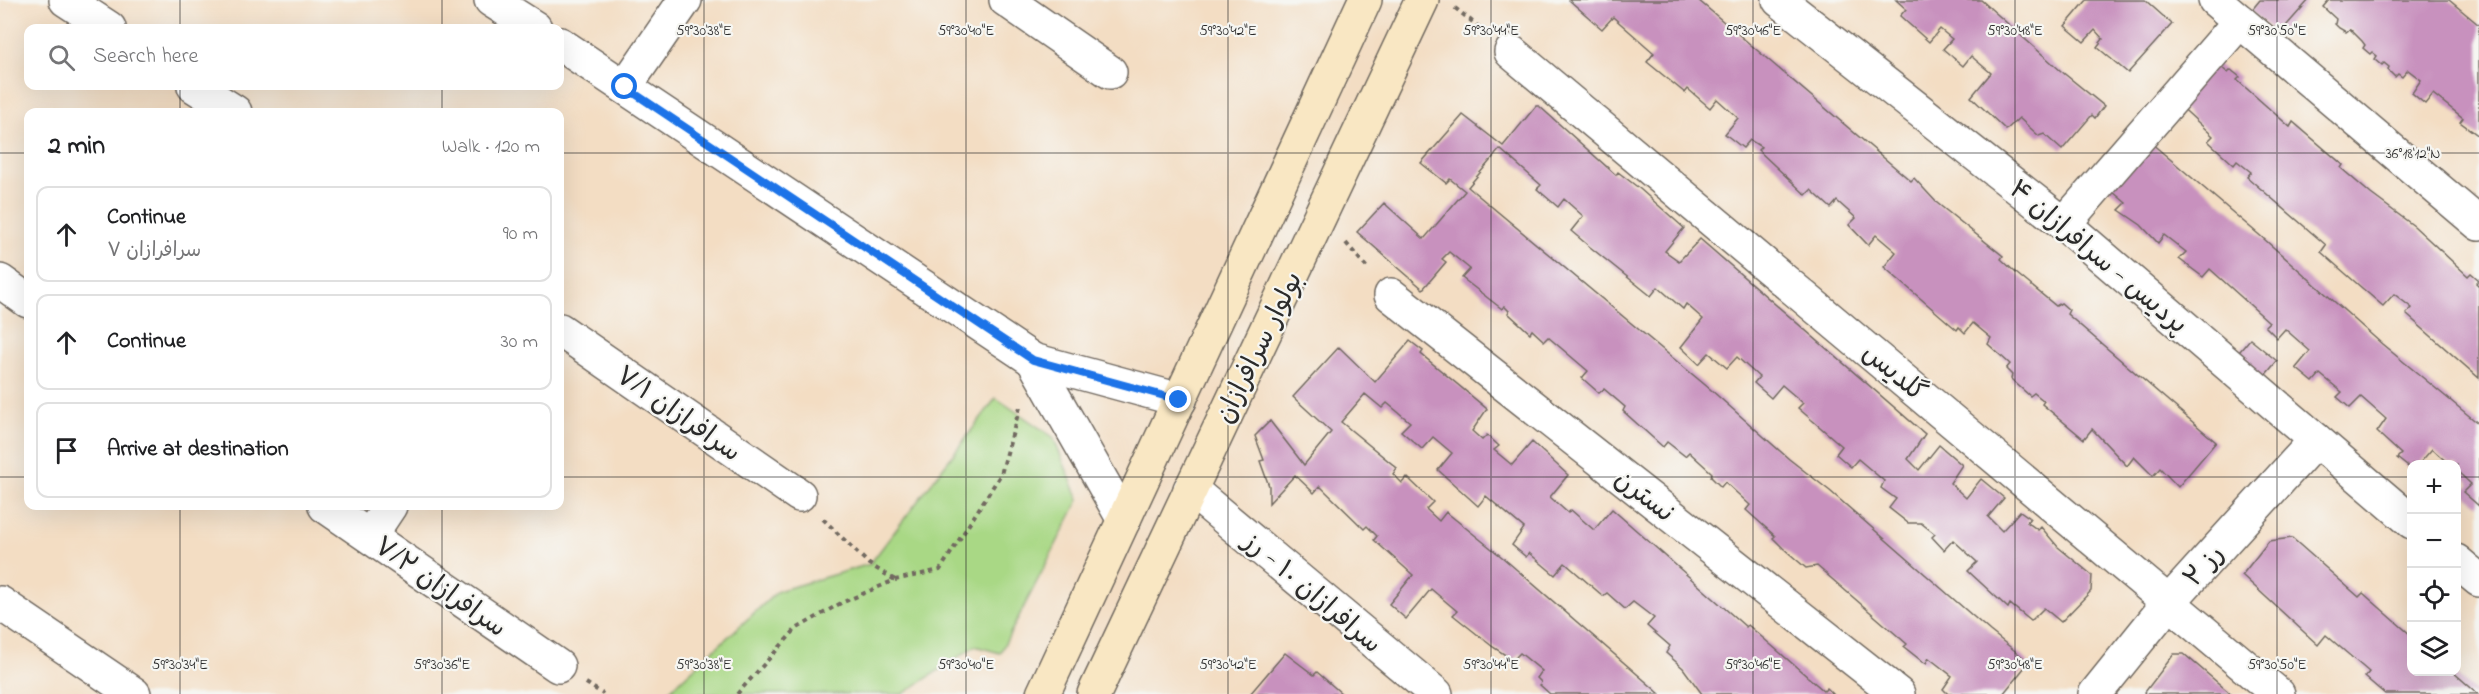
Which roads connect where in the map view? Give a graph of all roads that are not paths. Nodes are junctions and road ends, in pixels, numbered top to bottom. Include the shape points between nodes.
1 (66, 0) edge
2 (491, 0) edge
3 (686, 0) edge
4 (1006, 0) edge
5 (1365, 0) edge
6 (1779, 0) edge
7 (2215, 0) edge
8 (1437, 3) edge
9 (2240, 21) junction
10 (103, 24) edge
11 (529, 24) edge
12 (564, 47) edge
13 (1511, 52) road end
14 (1110, 72) dead end
15 (625, 87) junction
16 (200, 90) edge
17 (229, 108) edge
18 (2064, 224) junction
19 (2479, 224) edge
20 (0, 281) edge
21 (1391, 295) road end
22 (24, 298) edge
23 (564, 333) edge
24 (1033, 360) junction
25 (1179, 400) junction
26 (2316, 441) junction
27 (1190, 489) junction
28 (799, 495) road end
29 (331, 510) edge
30 (387, 510) edge
31 (2407, 518) edge
32 (1124, 520) junction
33 (370, 536) junction
34 (2461, 564) edge
35 (2479, 580) edge
36 (2170, 601) junction
37 (0, 603) edge
38 (558, 666) dead end
39 (134, 694) edge
40 (1043, 694) edge
41 (1094, 694) edge
42 (1436, 694) edge
43 (1898, 694) edge
44 (2095, 694) edge
45 (2278, 694) edge

1 - 10 street
2 - 11 street
3 - 15 street
4 - 14 street
5 - 25 main road, بولوار سرافرازان
6 - 18 street, پردیس - سرافرازان ۴
7 - 9 street
8 - 27 main road, بولوار سرافرازان via 1322,215
9 - 18 street
9 - 19 street
12 - 15 street
13 - 36 street, گلدیس
15 - 24 street
16 - 17 street
18 - 26 street, پردیس - سرافرازان ۴
20 - 22 street
21 - 43 street, نسترن
23 - 28 street, سرافرازان ۷/۱
24 - 25 street
24 - 32 street
25 - 32 main road, بولوار سرافرازان
26 - 31 street, پردیس - سرافرازان ۴
26 - 36 street, رز ۲
27 - 41 main road, بولوار سرافرازان
27 - 42 street, سرافرازان ۱۰ - رز
29 - 33 street, سرافرازان ۷/۲
30 - 33 street
32 - 40 main road, بولوار سرافرازان
33 - 38 street, سرافرازان ۷/۲
34 - 35 street
36 - 44 street, رز ۲
36 - 45 street, گلدیس
37 - 39 street

